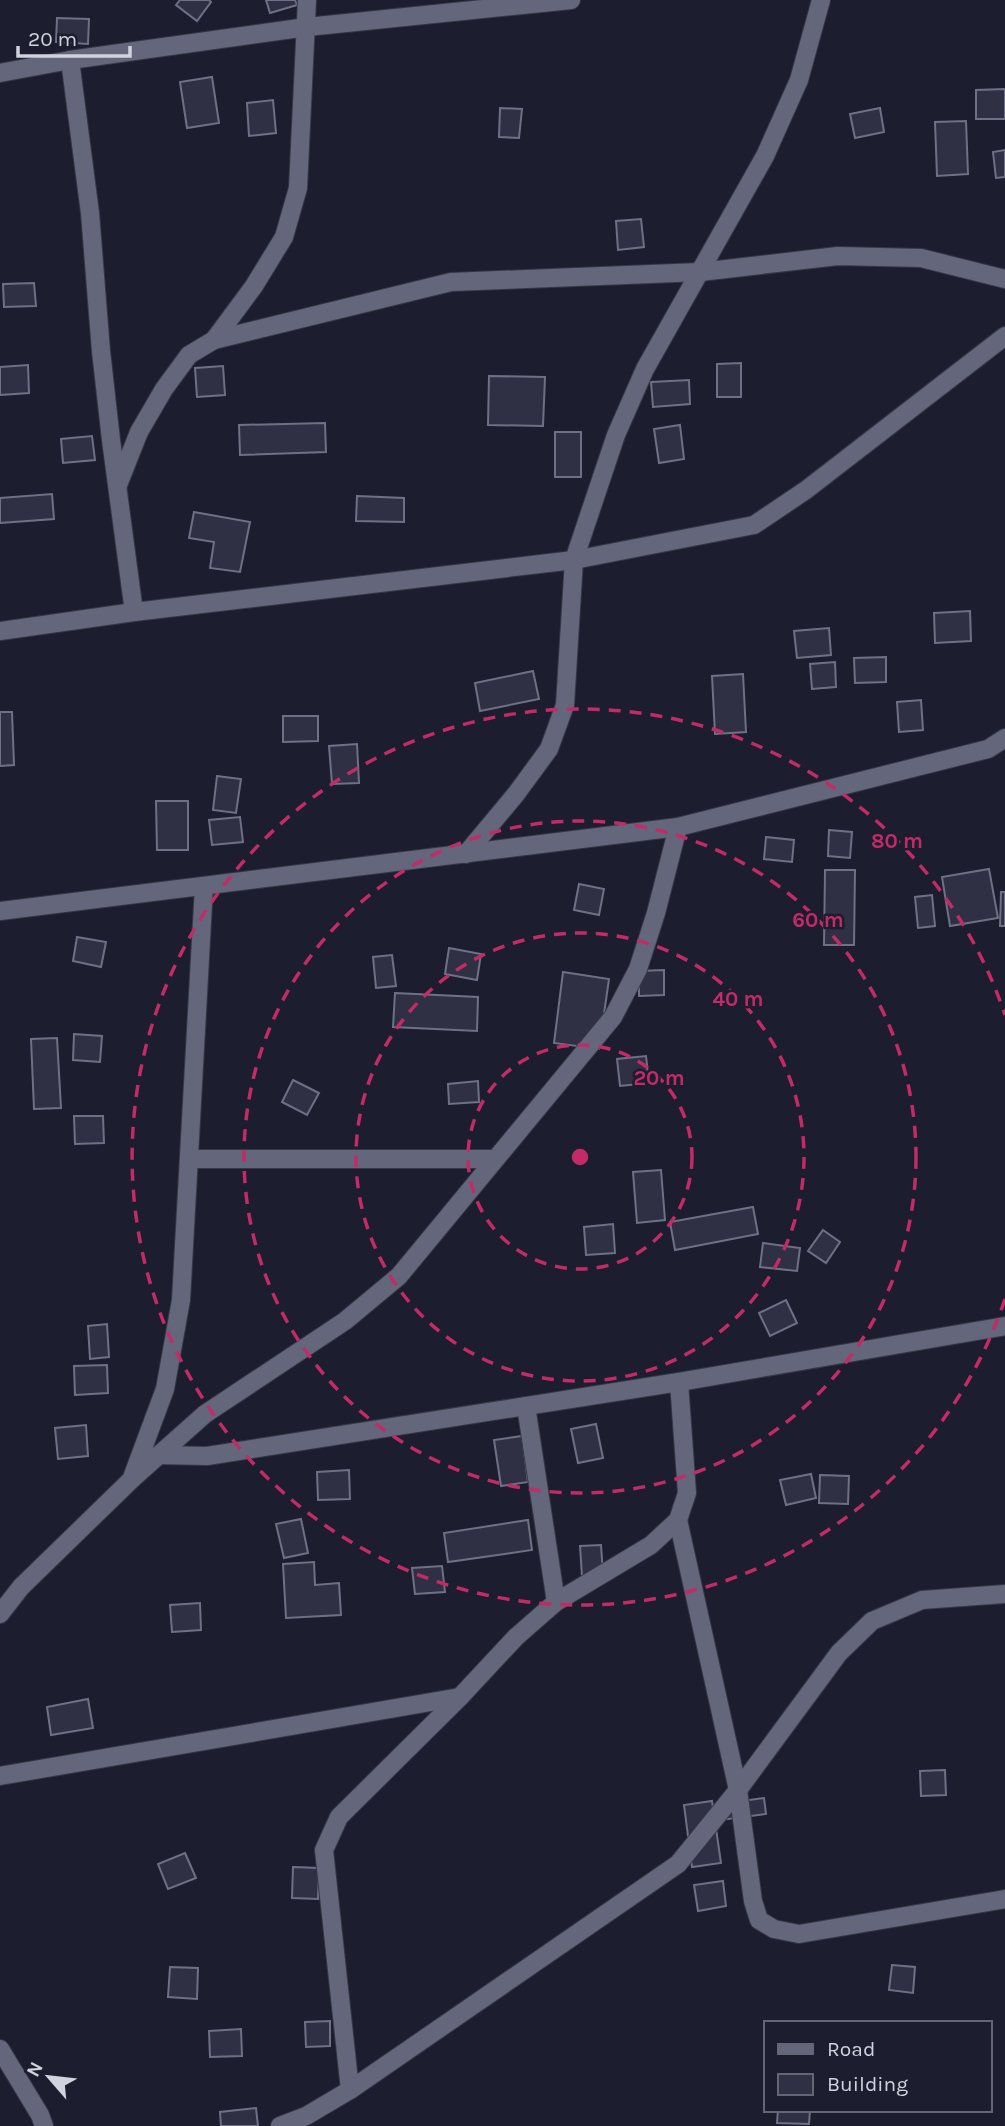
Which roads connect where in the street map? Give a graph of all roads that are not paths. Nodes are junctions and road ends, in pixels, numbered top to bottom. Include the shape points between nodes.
1 (307, 0) edge
2 (571, 0) edge
3 (821, 0) edge
4 (307, 27) junction
5 (70, 60) junction
6 (0, 73) edge
7 (700, 272) junction
8 (1005, 279) edge
9 (1005, 336) edge
10 (214, 340) junction
11 (117, 488) junction
12 (574, 560) junction
13 (134, 612) junction
14 (0, 631) edge
15 (1005, 738) edge
16 (996, 749) edge
17 (678, 827) junction
18 (466, 854) junction
19 (204, 886) junction
20 (0, 911) edge
21 (189, 1159) junction
22 (495, 1159) junction
23 (1005, 1326) edge
24 (679, 1382) junction
25 (526, 1406) junction
26 (158, 1455) junction
27 (132, 1479) junction
28 (678, 1520) junction
29 (1005, 1594) edge
30 (556, 1602) junction
31 (0, 1614) edge
32 (460, 1697) junction
33 (0, 1776) edge
34 (738, 1790) junction
35 (1005, 1899) edge
36 (0, 2049) edge
37 (350, 2090) junction
38 (44, 2126) edge
39 (279, 2126) edge

1 - 4 street
2 - 4 street
3 - 7 street via 799,80 765,156
4 - 5 street
4 - 10 street via 298,188 284,237
5 - 6 street
5 - 11 street
7 - 8 street via 838,256 921,258
7 - 10 street via 451,282
7 - 12 street via 645,369 616,435
9 - 12 street via 754,525
10 - 11 street via 189,355 163,389 139,432
11 - 13 street
12 - 13 street
12 - 18 street via 565,705 549,749
13 - 14 street
15 - 16 street
16 - 17 street
17 - 18 street
17 - 22 street via 638,969 613,1017
18 - 19 street
19 - 20 street
19 - 21 street
21 - 22 street
21 - 27 street via 181,1300 166,1389
22 - 26 street via 399,1276 345,1321 205,1414
23 - 24 street
24 - 25 street
24 - 28 street via 687,1493
25 - 26 street via 207,1456
25 - 30 street
26 - 27 street
27 - 31 street via 21,1587
28 - 30 street via 651,1545
28 - 34 street
29 - 34 street via 922,1600 872,1621 839,1653
30 - 32 street
32 - 33 street
32 - 37 street via 339,1817 324,1850
34 - 35 street via 753,1900 759,1920 774,1929 799,1934
34 - 37 street via 678,1864
36 - 38 street
37 - 39 street

